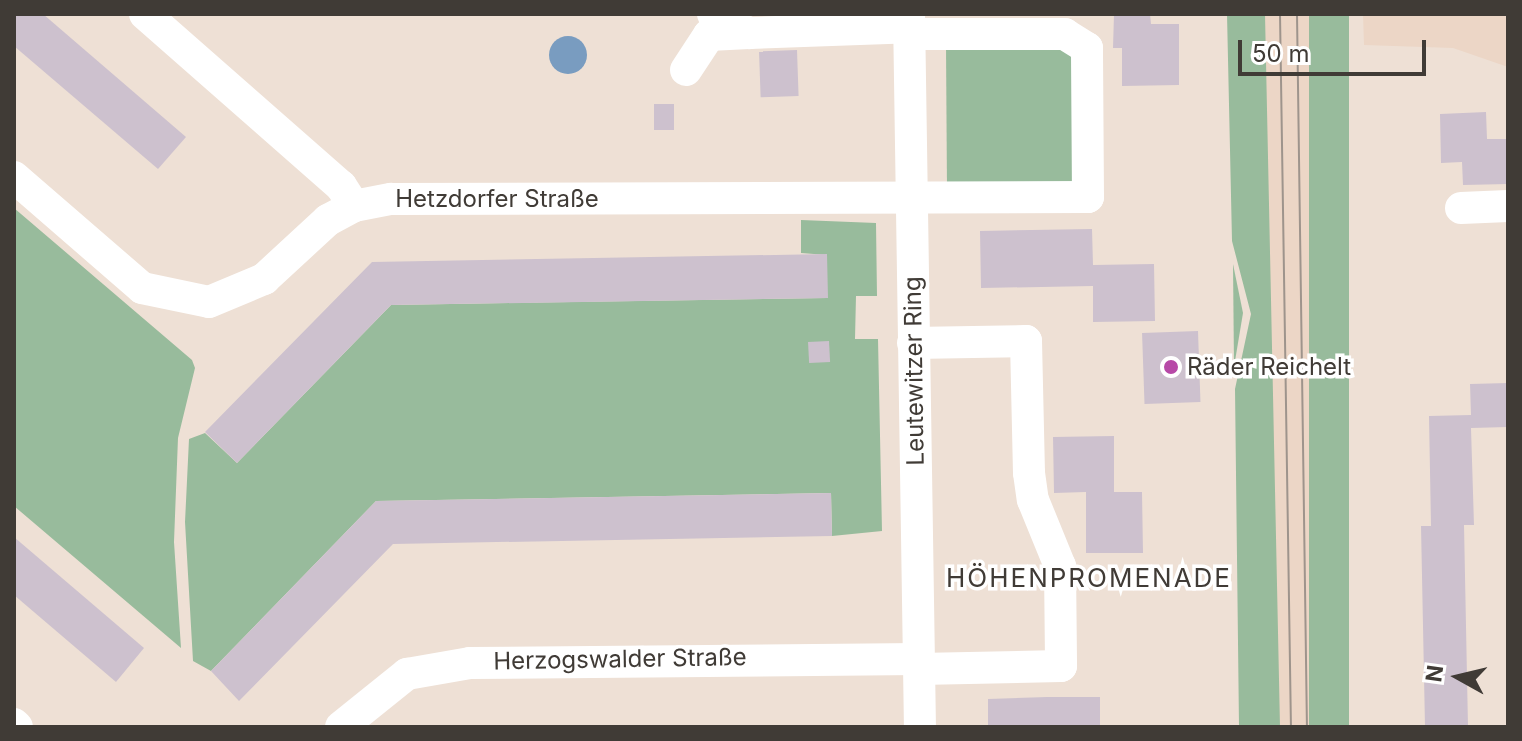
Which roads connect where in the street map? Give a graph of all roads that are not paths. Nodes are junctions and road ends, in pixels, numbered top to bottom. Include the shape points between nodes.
1 (145, 14) edge
2 (713, 14) edge
3 (983, 24) edge
4 (1044, 24) edge
5 (909, 25) edge
6 (749, 33) junction
7 (686, 70) dead end
8 (14, 177) edge
9 (911, 199) junction
10 (354, 206) junction
11 (1508, 206) edge
12 (1461, 208) dead end
13 (913, 343) junction
14 (919, 664) junction
15 (341, 727) edge
16 (920, 727) edge

1 - 10 street via 341,186
2 - 6 street
3 - 4 street
3 - 5 street
4 - 9 street, Hetzdorfer Straße via 1087,48 1088,197
5 - 6 street
5 - 9 street, Leutewitzer Ring
6 - 7 street via 709,35
8 - 10 street, Hetzdorfer Straße via 142,288 197,301 236,294 264,279 328,220
9 - 10 street, Hetzdorfer Straße via 391,199
9 - 13 street, Leutewitzer Ring
11 - 12 street
13 - 14 street, Leutewitzer Ring
13 - 14 street, Herzogswalder Straße via 1026,341 1033,500 1060,566 1061,666
14 - 15 street, Herzogswalder Straße via 470,663 407,674
14 - 16 street, Leutewitzer Ring

